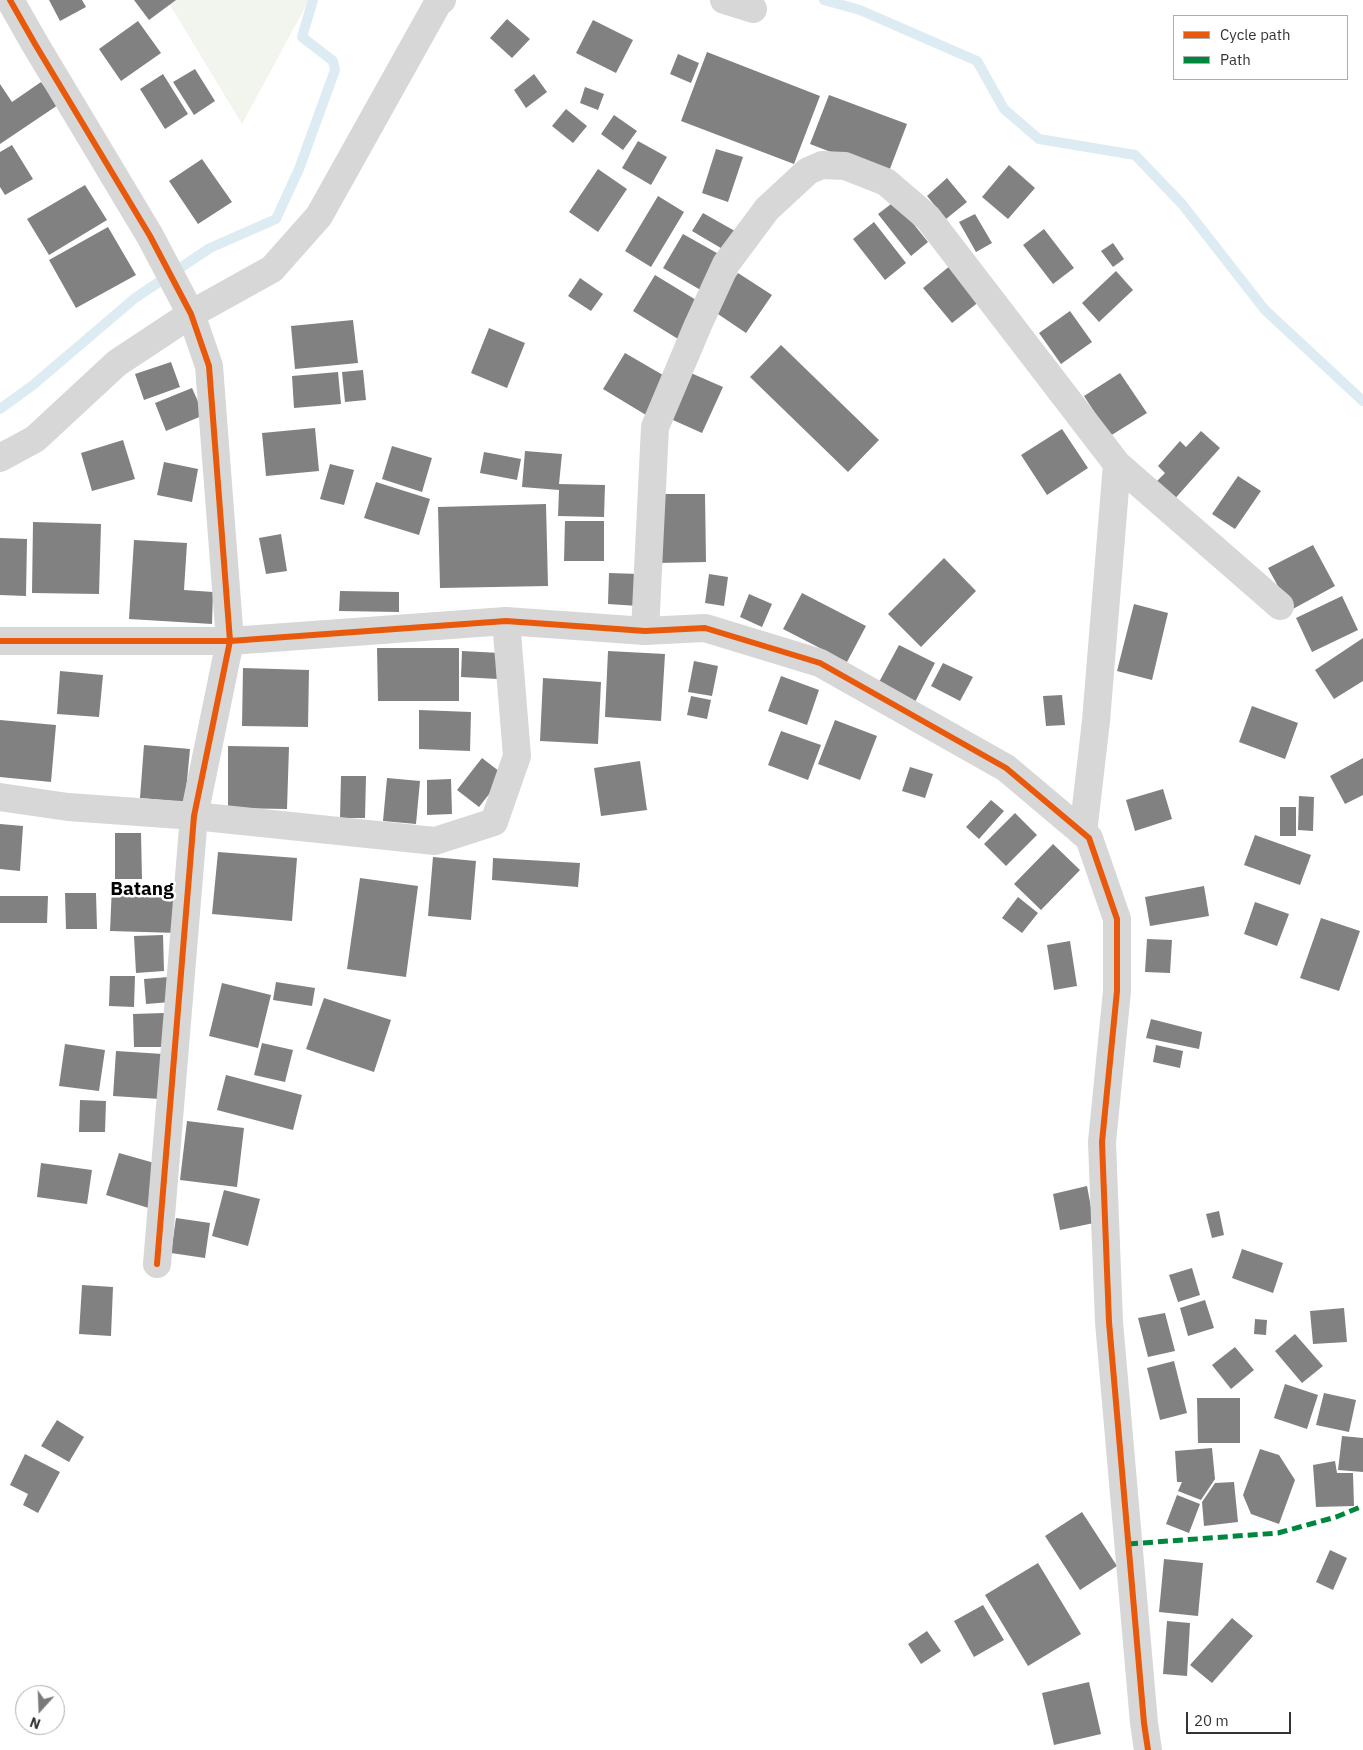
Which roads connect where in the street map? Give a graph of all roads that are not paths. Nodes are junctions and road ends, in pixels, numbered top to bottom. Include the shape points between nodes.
1 (10, 0) edge
2 (442, 0) edge
3 (724, 0) edge
4 (752, 9) dead end
5 (187, 307) junction
6 (0, 458) edge
7 (1117, 464) junction
8 (1280, 606) dead end
9 (506, 621) junction
10 (645, 631) junction
11 (0, 641) edge
12 (230, 641) junction
13 (0, 796) edge
14 (194, 816) junction
15 (1083, 833) junction
16 (157, 1264) dead end
17 (1148, 1750) edge

1 - 5 street via 150,236
2 - 5 street via 319,216 272,269
3 - 4 street
5 - 6 street via 117,363 35,439
5 - 12 street via 209,366
7 - 8 street
7 - 10 street via 928,218 886,182 845,166 822,165 808,171 767,210 726,264 655,427
7 - 15 street via 1096,721
9 - 10 street
9 - 12 street
9 - 14 street via 517,756 494,822 435,842
10 - 15 street via 706,628 820,663 1006,768
11 - 12 street
12 - 14 street
13 - 14 street via 68,807
14 - 16 street
15 - 17 street via 1089,838 1117,919 1117,991 1102,1142 1108,1313

